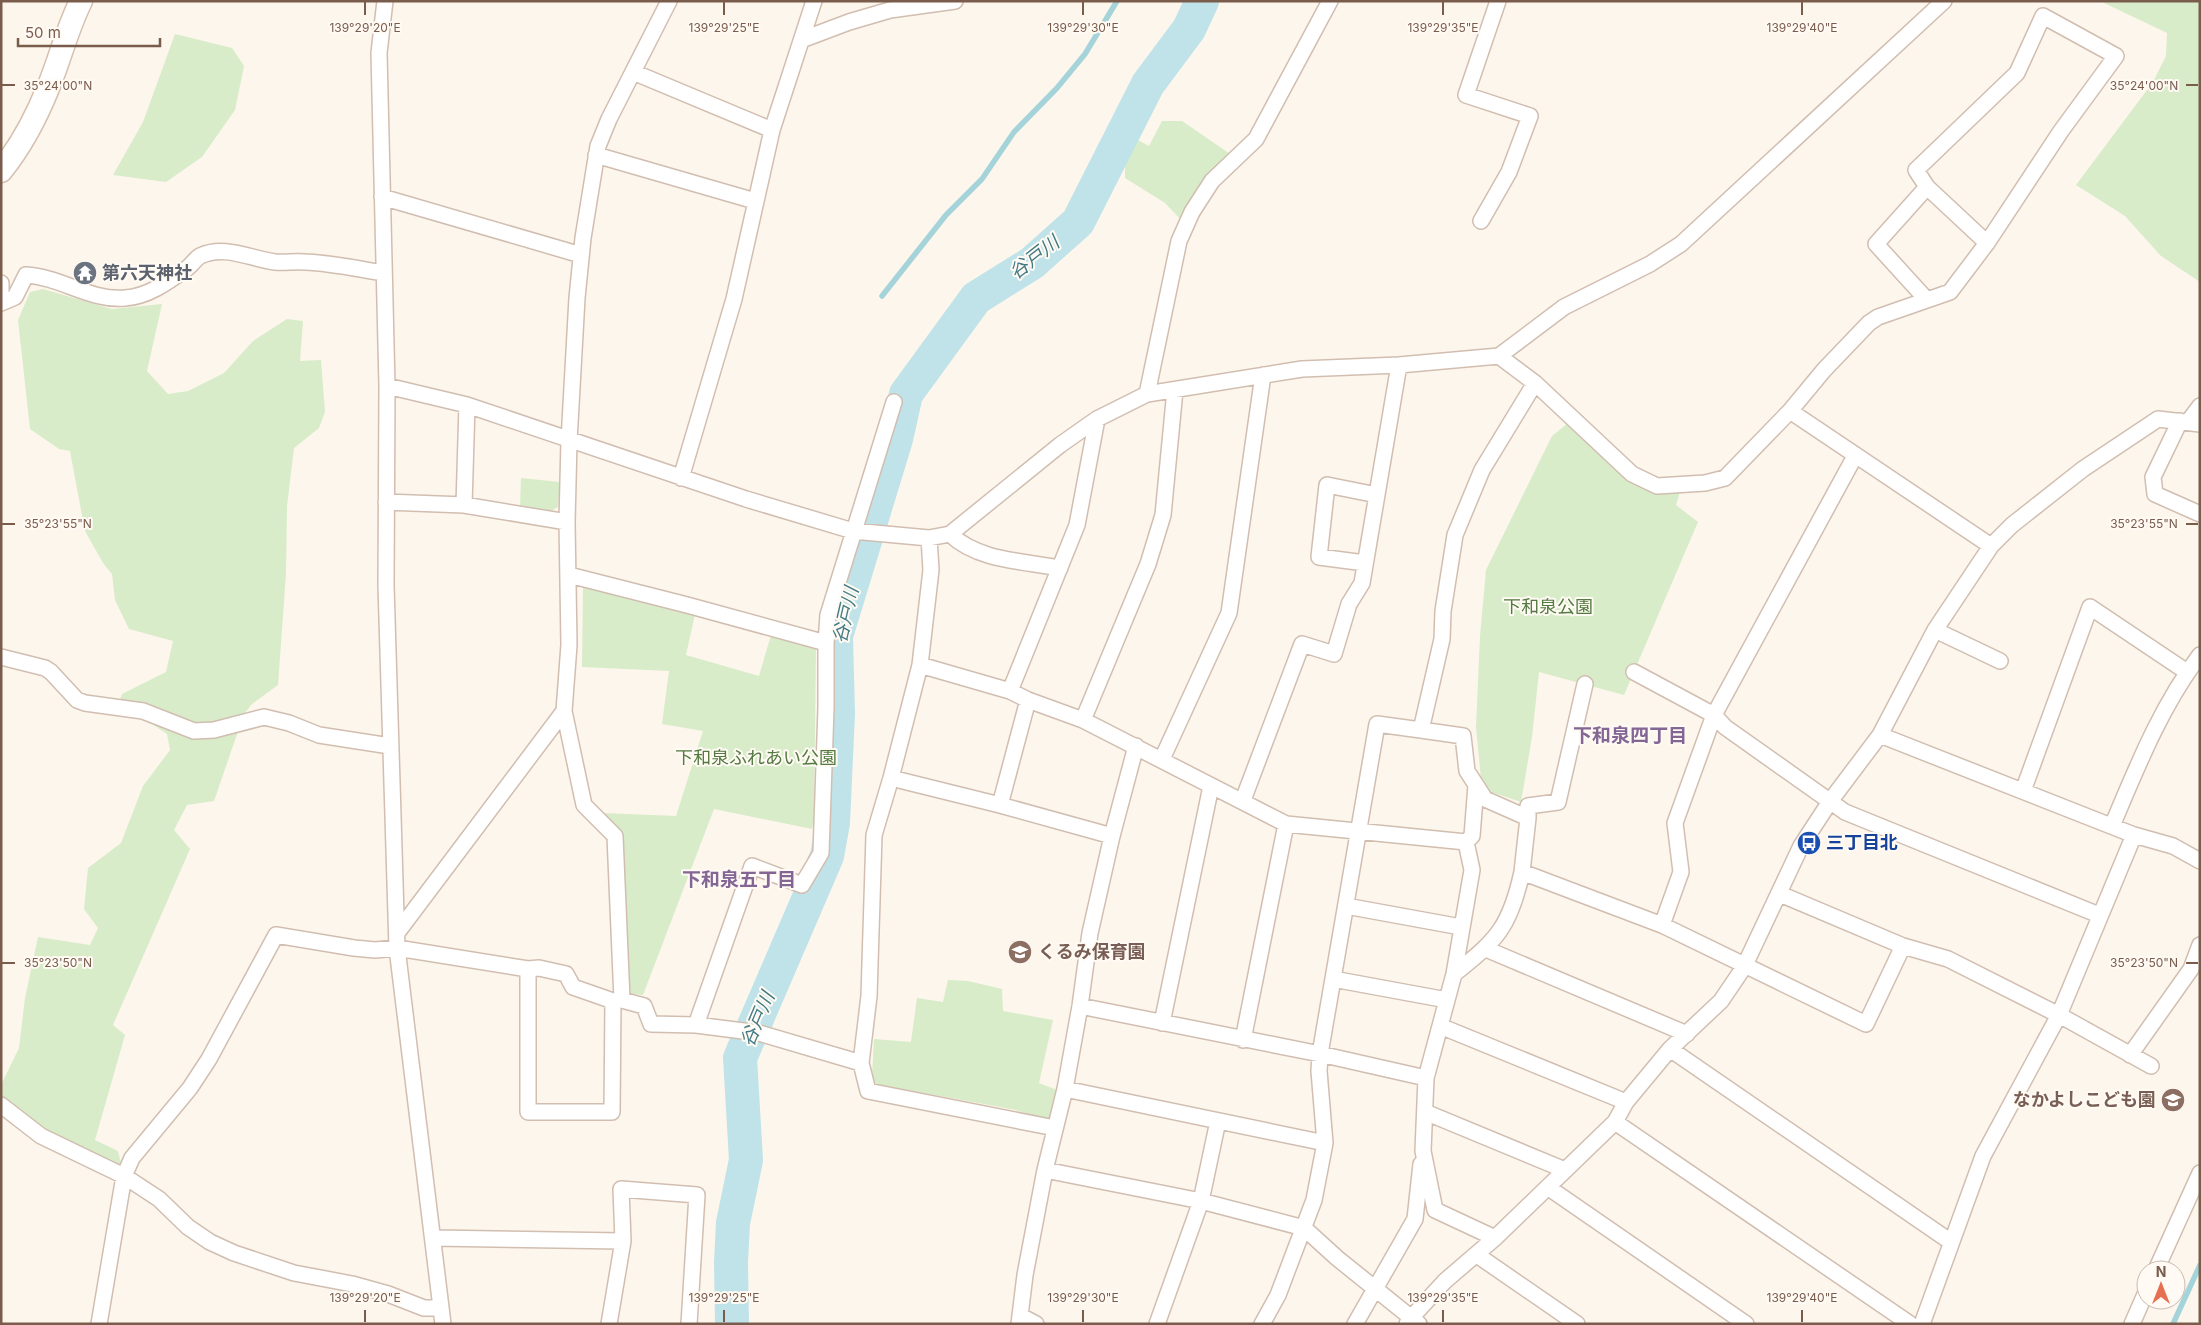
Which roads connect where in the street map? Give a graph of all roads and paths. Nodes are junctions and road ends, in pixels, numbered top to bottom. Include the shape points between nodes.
1 (81, 1) edge
2 (385, 1) edge
3 (669, 1) edge
4 (814, 1) edge
5 (874, 1) edge
6 (955, 1) edge
7 (1330, 1) edge
8 (1498, 1) edge
9 (1944, 1) edge
10 (890, 10) junction
11 (804, 39) junction
12 (632, 72) junction
13 (772, 130) junction
14 (596, 155) junction
15 (1, 172) edge
16 (1927, 187) junction
17 (382, 197) junction
18 (755, 201) junction
19 (1481, 221) dead end
20 (1987, 243) junction
21 (581, 255) junction
22 (384, 273) junction
23 (1, 283) edge
24 (1, 298) edge
25 (1927, 300) junction
26 (1, 303) edge
27 (1499, 356) junction
28 (1399, 365) junction
29 (1263, 375) junction
30 (1535, 384) junction
31 (387, 386) junction
32 (1175, 390) junction
33 (1147, 394) junction
34 (894, 402) dead end
35 (467, 405) junction
36 (2200, 406) edge
37 (1790, 411) junction
38 (1097, 420) junction
39 (2189, 423) edge
40 (569, 441) junction
41 (1855, 456) junction
42 (681, 478) junction
43 (1377, 495) junction
44 (386, 502) junction
45 (464, 505) junction
46 (2200, 514) edge
47 (567, 522) junction
48 (855, 531) junction
49 (950, 534) junction
50 (929, 538) junction
51 (1991, 546) junction
52 (1365, 563) junction
53 (1060, 568) junction
54 (569, 575) junction
55 (1936, 630) junction
56 (826, 643) junction
57 (2200, 655) edge
58 (1, 657) edge
59 (2000, 661) dead end
60 (920, 665) junction
61 (1634, 672) dead end
62 (2187, 672) junction
63 (1585, 684) dead end
64 (1010, 691) junction
65 (1028, 700) junction
66 (564, 711) junction
67 (1714, 715) junction
68 (1083, 720) junction
69 (1422, 730) junction
70 (1880, 735) junction
71 (390, 746) junction
72 (1136, 746) junction
73 (1162, 759) junction
74 (891, 778) junction
75 (1476, 785) junction
76 (1212, 786) junction
77 (2023, 791) junction
78 (1243, 800) junction
79 (1831, 800) junction
80 (1000, 805) junction
81 (1528, 818) junction
82 (1286, 824) junction
83 (2112, 826) junction
84 (1360, 831) junction
85 (2134, 835) junction
86 (1112, 836) junction
87 (1466, 842) junction
88 (2200, 860) edge
89 (1522, 872) junction
90 (1780, 894) junction
91 (1346, 906) junction
92 (2099, 916) junction
93 (1662, 925) junction
94 (1460, 928) junction
95 (397, 941) junction
96 (2200, 945) edge
97 (1903, 946) junction
98 (1486, 949) junction
99 (1744, 967) junction
100 (528, 968) junction
101 (1454, 974) junction
102 (1333, 979) junction
103 (1447, 1000) junction
104 (617, 1001) junction
105 (1080, 1006) junction
106 (2059, 1015) junction
107 (1162, 1023) junction
108 (696, 1025) junction
109 (1440, 1026) junction
110 (1687, 1034) junction
111 (1243, 1040) junction
112 (1670, 1049) junction
113 (1320, 1054) junction
114 (2130, 1055) junction
115 (861, 1063) junction
116 (2151, 1066) dead end
117 (1426, 1078) junction
118 (1065, 1089) junction
119 (1626, 1102) junction
120 (1, 1105) edge
121 (1425, 1112) junction
122 (1218, 1121) junction
123 (1615, 1122) junction
124 (1055, 1128) junction
125 (1325, 1143) junction
126 (1423, 1150) junction
127 (1045, 1170) junction
128 (1565, 1170) junction
129 (2200, 1173) edge
130 (124, 1176) junction
131 (1549, 1188) junction
132 (1201, 1201) junction
133 (1304, 1228) junction
134 (434, 1238) junction
135 (1496, 1238) junction
136 (623, 1241) junction
137 (1952, 1242) junction
138 (1477, 1255) junction
139 (2161, 1260) edge
140 (1376, 1288) junction
141 (441, 1308) junction
142 (2138, 1310) edge
143 (1020, 1320) edge
144 (1413, 1322) edge
145 (98, 1324) edge
146 (443, 1324) edge
147 (609, 1324) edge
148 (689, 1324) edge
149 (1036, 1324) edge
150 (1157, 1324) edge
151 (1262, 1324) edge
152 (1355, 1324) edge
153 (1577, 1324) edge
154 (1746, 1324) edge
155 (1910, 1324) edge
156 (1922, 1324) edge
157 (2132, 1324) edge

1 - 15 street via 35,117
2 - 17 street via 379,53
3 - 12 street
4 - 11 street
5 - 10 street
6 - 10 street
7 - 33 street via 1256,139 1212,181 1192,212 1179,241
8 - 19 street via 1466,95 1530,116 1509,172
9 - 27 street via 1681,244 1650,264 1564,307
10 - 11 street
11 - 13 street
12 - 13 street
12 - 14 street
13 - 18 street
14 - 18 street
14 - 21 street
16 - 20 street
16 - 20 street via 1916,170 2017,73 2043,16 2116,56 2061,131
16 - 25 street via 1876,244
17 - 21 street
17 - 22 street
18 - 42 street via 734,299
20 - 25 street via 1950,292
21 - 40 street
22 - 26 street via 306,262 274,262 239,253 219,252 200,256 145,295 123,298 89,294 61,281 26,275 15,297
22 - 31 street
23 - 24 street
25 - 37 street via 1869,322
27 - 28 street
27 - 30 street
28 - 29 street via 1302,369
28 - 43 street
29 - 32 street
29 - 73 street via 1228,613
30 - 37 street via 1632,474 1657,486 1705,483 1725,478
30 - 69 street via 1482,470 1455,535 1442,639
31 - 35 street
31 - 44 street
32 - 33 street
32 - 68 street via 1160,523 1148,564
33 - 38 street
34 - 48 street
35 - 40 street
35 - 45 street
36 - 39 street
37 - 41 street
38 - 49 street via 1060,445
38 - 53 street via 1077,525
39 - 46 street via 2153,477 2155,494
39 - 51 street via 2158,419 2118,444 2012,525
40 - 42 street
40 - 47 street
41 - 51 street
41 - 67 street
42 - 48 street
43 - 52 street
43 - 52 street via 1326,485 1318,557
44 - 45 street
44 - 71 street
45 - 47 street
47 - 54 street
48 - 50 street
48 - 56 street via 828,615
49 - 50 street
49 - 53 street via 960,543 985,555
50 - 60 street via 931,570
51 - 55 street
52 - 78 street via 1362,583 1348,604 1334,654 1302,644
53 - 64 street
54 - 56 street
54 - 66 street via 569,645
55 - 59 street
55 - 70 street
56 - 108 street via 821,853 802,885 752,866
57 - 62 street
58 - 71 street via 45,668 85,704 143,711 194,731 214,730 264,717 319,735
60 - 64 street
60 - 74 street
61 - 67 street
62 - 77 street via 2090,606
62 - 83 street via 2149,738
63 - 81 street via 1558,802 1528,806
64 - 65 street
65 - 68 street
65 - 80 street
66 - 95 street
66 - 104 street via 584,805 615,836
67 - 79 street via 1725,727
67 - 93 street via 1675,823 1681,872
68 - 72 street
69 - 75 street via 1463,736 1467,771
69 - 84 street via 1377,724
70 - 77 street
70 - 79 street
71 - 95 street
72 - 73 street
72 - 86 street
73 - 76 street
74 - 80 street
74 - 115 street via 874,835 869,996
75 - 81 street via 1485,799
75 - 87 street via 1472,836
76 - 78 street
76 - 107 street
77 - 83 street
78 - 82 street
79 - 90 street via 1801,846
79 - 92 street via 1845,812
80 - 86 street
81 - 89 street
82 - 84 street
82 - 111 street
83 - 85 street
84 - 87 street
84 - 91 street
85 - 88 street via 2173,846
85 - 92 street
86 - 105 street via 1090,932
87 - 94 street via 1472,870
89 - 93 street
89 - 98 street via 1512,908 1500,933
90 - 97 street
90 - 99 street
91 - 94 street
91 - 102 street
92 - 106 street
93 - 99 street
94 - 101 street
95 - 100 street
95 - 130 street via 375,950 276,935 209,1059 190,1088 132,1158
95 - 134 street
96 - 114 street via 2191,968
97 - 99 street via 1866,1024
97 - 106 street via 1948,959
98 - 101 street
98 - 110 street
99 - 110 street via 1721,1001
100 - 104 street via 566,974 573,987
100 - 104 street via 528,1112 612,1112
101 - 103 street
102 - 103 street
102 - 113 street
103 - 109 street
104 - 108 street via 644,1006 651,1024
105 - 107 street
105 - 118 street
106 - 114 street
106 - 137 street via 1983,1156
107 - 111 street
108 - 115 street via 752,1032
109 - 117 street
109 - 119 street
110 - 112 street
111 - 113 street
112 - 119 street
112 - 137 street
113 - 117 street
113 - 125 street
114 - 116 street
115 - 124 street via 868,1091
117 - 121 street
118 - 122 street
118 - 124 street
119 - 123 street
120 - 130 street via 41,1136
121 - 126 street
121 - 128 street
122 - 125 street
122 - 132 street
123 - 128 street
123 - 155 street
124 - 127 street
125 - 133 street via 1314,1200
126 - 135 street via 1435,1210
126 - 140 street via 1415,1219
127 - 132 street
127 - 143 street
128 - 131 street
129 - 139 street
130 - 141 street via 159,1200 188,1227 234,1253 294,1273 388,1294 424,1308
130 - 145 street
131 - 135 street
131 - 154 street
132 - 133 street
132 - 150 street
133 - 140 street
133 - 151 street via 1278,1295
134 - 136 street
134 - 141 street
135 - 138 street
136 - 147 street
136 - 148 street via 621,1189 697,1195
137 - 156 street
138 - 144 street via 1445,1281
138 - 153 street
140 - 144 street
140 - 152 street
141 - 146 street
142 - 157 street
143 - 149 street

